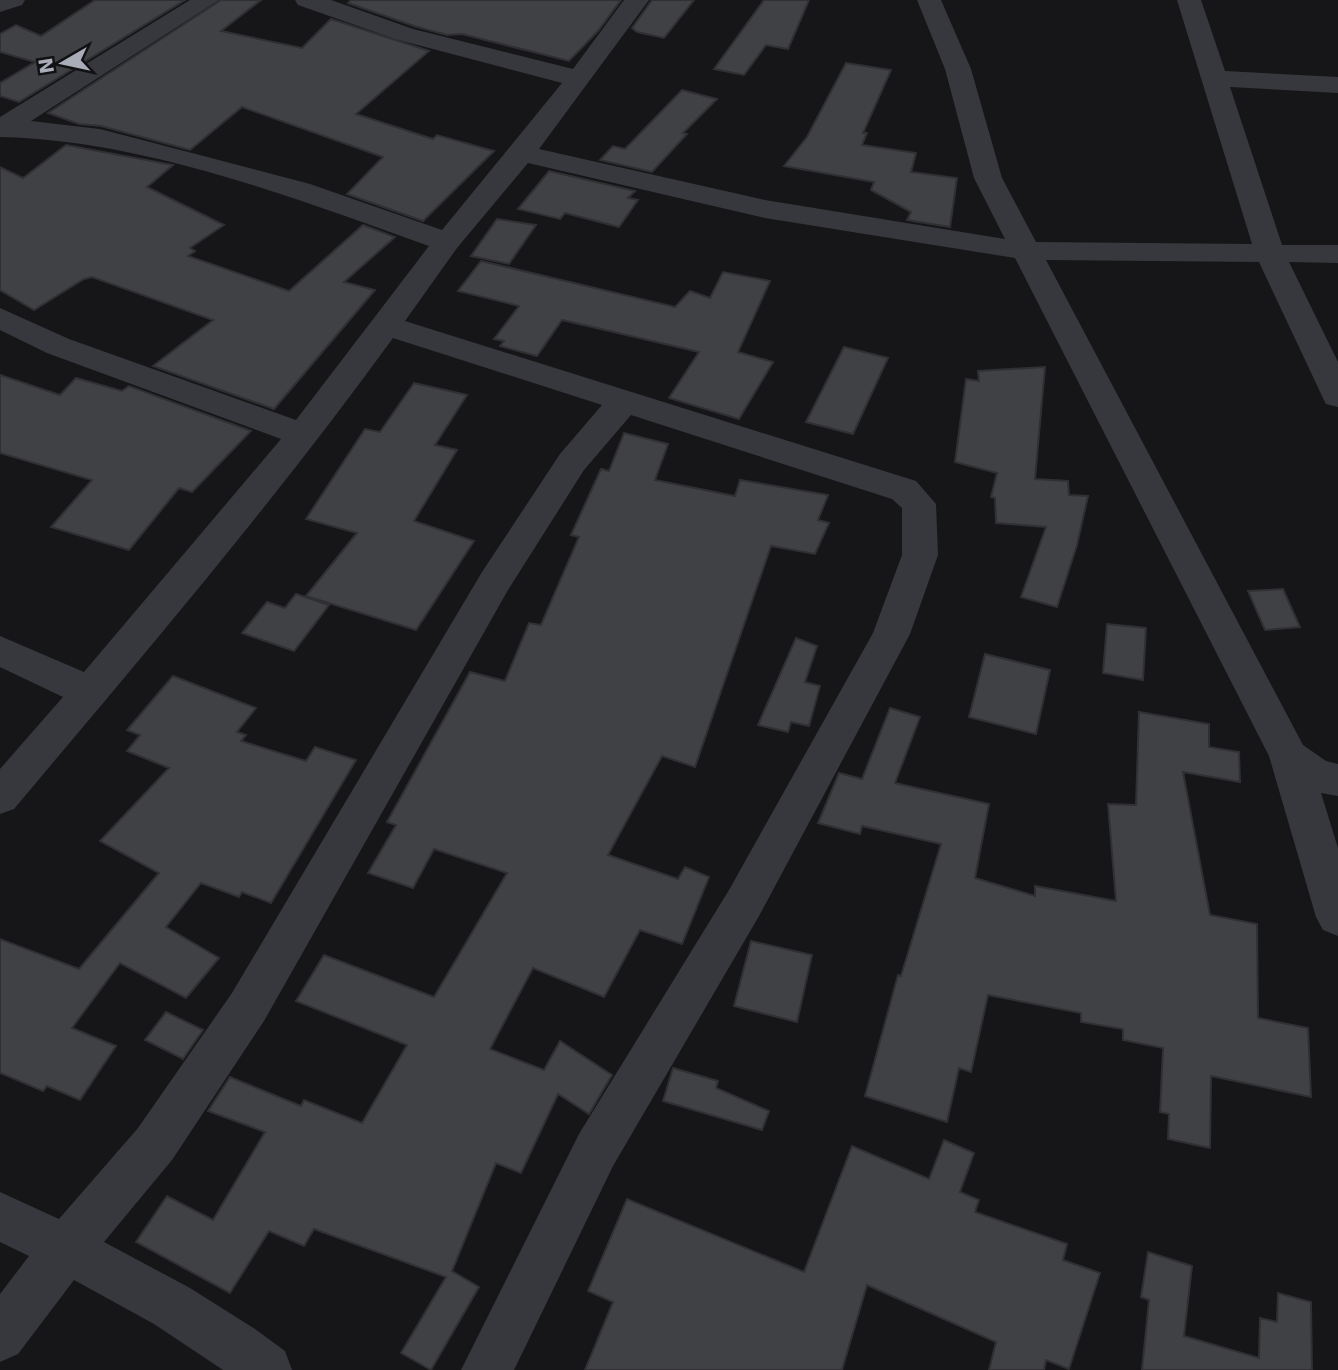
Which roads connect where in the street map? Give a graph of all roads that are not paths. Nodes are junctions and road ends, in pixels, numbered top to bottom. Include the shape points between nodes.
1 (13, 0) edge
2 (207, 0) edge
3 (307, 0) edge
4 (637, 0) edge
5 (929, 0) edge
6 (1189, 0) edge
7 (0, 5) edge
8 (1214, 78) junction
9 (579, 79) junction
10 (1338, 85) edge
11 (0, 129) edge
12 (522, 153) junction
13 (447, 242) junction
14 (1025, 251) junction
15 (1270, 253) junction
16 (1338, 254) edge
17 (0, 318) edge
18 (388, 326) junction
19 (1338, 396) edge
20 (623, 402) junction
21 (303, 435) junction
22 (0, 650) edge
23 (89, 692) junction
24 (1289, 756) junction
25 (1338, 780) edge
26 (0, 797) edge
27 (1338, 917) edge
28 (0, 1216) edge
29 (66, 1249) junction
30 (0, 1336) edge
31 (266, 1370) edge
32 (487, 1370) edge

1 - 7 street
2 - 11 street
3 - 9 street via 404,34
4 - 9 street
5 - 14 street via 958,69 988,178
6 - 8 street
8 - 10 street
8 - 15 street
9 - 12 street
11 - 13 street via 100,137 300,190
12 - 13 street
12 - 14 street via 765,208
13 - 18 street
14 - 15 street
14 - 24 street
15 - 16 street
15 - 19 street
17 - 21 street via 58,346
18 - 20 street
18 - 21 street
20 - 29 street via 572,462 495,581 248,1007 155,1144
20 - 32 street via 904,490 919,504 920,555 891,634 840,730 744,903 596,1150
21 - 23 street
22 - 23 street
23 - 26 street
24 - 25 street via 1316,776
24 - 27 street
28 - 29 street
29 - 30 street
29 - 31 street via 232,1343

